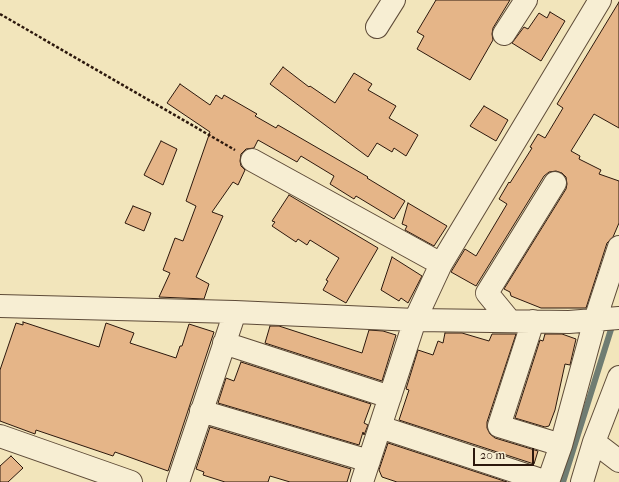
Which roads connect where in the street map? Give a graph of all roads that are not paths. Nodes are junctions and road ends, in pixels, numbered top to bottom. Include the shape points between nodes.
1 (394, 0) edge
2 (526, 0) edge
3 (600, 0) edge
4 (377, 27) dead end
5 (504, 34) dead end
6 (252, 160) road end
7 (555, 183) dead end
8 (619, 247) edge
9 (441, 264) junction
10 (0, 306) edge
11 (235, 312) junction
12 (619, 318) edge
13 (415, 320) junction
14 (595, 320) junction
15 (510, 321) junction
16 (533, 321) junction
17 (224, 343) junction
18 (619, 376) edge
19 (390, 397) junction
20 (201, 411) junction
21 (380, 427) junction
22 (0, 436) edge
23 (594, 442) junction
24 (561, 445) junction
25 (619, 461) edge
26 (368, 476) edge
27 (184, 480) edge
28 (132, 482) edge
29 (548, 482) edge
30 (582, 482) edge

1 - 4 street
2 - 5 street
3 - 9 street
6 - 9 street
7 - 15 street via 487,293
8 - 14 street
9 - 13 street
10 - 11 street
11 - 13 street
11 - 17 street
12 - 14 street
13 - 15 street
13 - 19 street
14 - 16 street
14 - 24 street
15 - 16 street
16 - 24 street via 499,426
17 - 19 street
17 - 20 street
18 - 23 street
19 - 21 street
20 - 26 street
20 - 27 street
21 - 26 street
21 - 29 street
22 - 28 street
23 - 25 street
23 - 30 street
24 - 29 street

